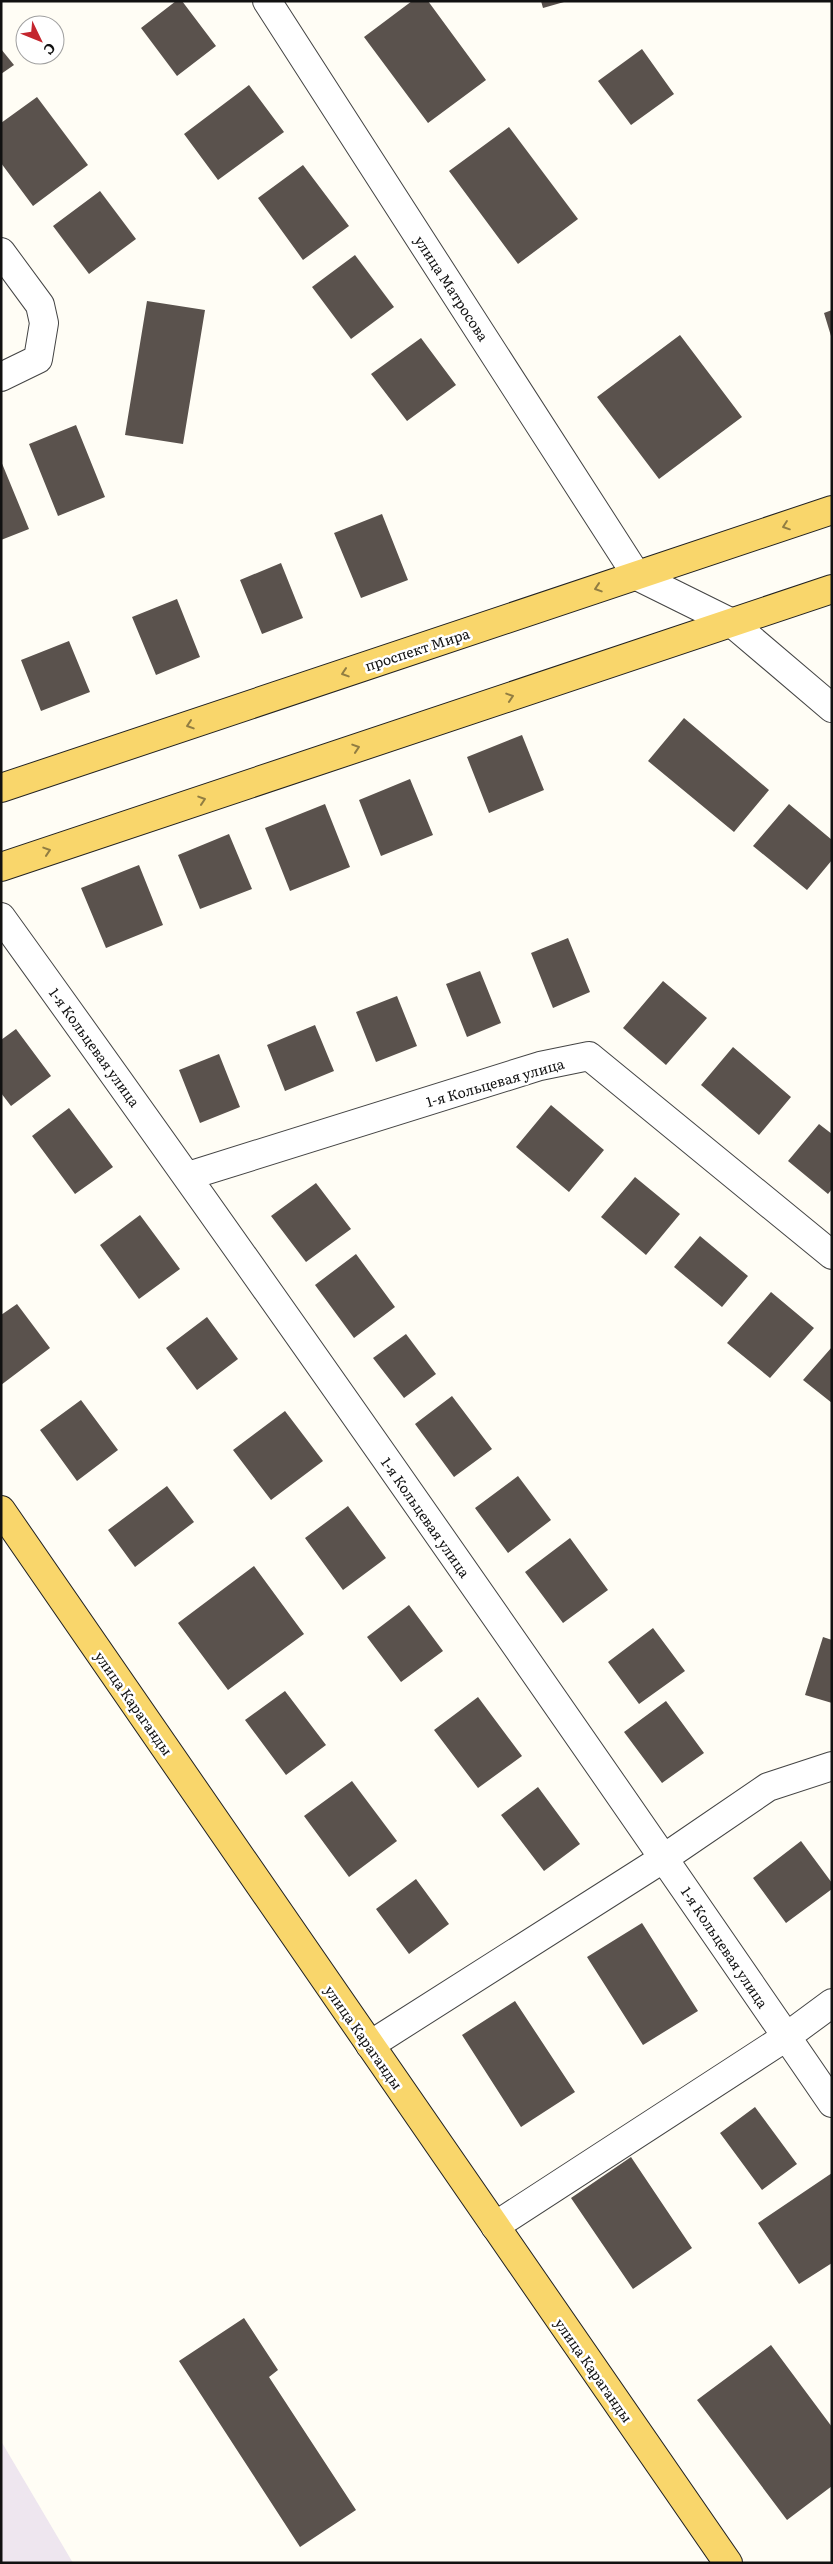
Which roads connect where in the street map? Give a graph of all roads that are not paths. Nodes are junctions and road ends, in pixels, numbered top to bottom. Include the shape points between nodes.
1 (267, 1) edge
2 (1, 252) edge
3 (1, 377) edge
4 (832, 510) edge
5 (637, 576) junction
6 (832, 589) edge
7 (732, 623) junction
8 (832, 708) edge
9 (1, 788) edge
10 (1, 867) edge
11 (1, 917) edge
12 (188, 1176) junction
13 (832, 1255) edge
14 (1, 1510) edge
15 (832, 1766) edge
16 (664, 1858) junction
17 (832, 2003) edge
18 (786, 2036) junction
19 (370, 2045) junction
20 (832, 2103) edge
21 (495, 2226) junction
22 (728, 2563) edge

1 - 5 street, улица Матросова
2 - 3 street via 40,305 44,323 38,359
4 -> 5 main road, проспект Мира
5 - 7 street
5 -> 9 main road, проспект Мира
6 - 7 main road
7 - 8 street
10 -> 7 main road
11 - 12 street, 1-я Кольцевая улица
12 - 13 street, 1-я Кольцевая улица via 540,1066 589,1056
12 - 16 street, 1-я Кольцевая улица
14 - 19 main road, улица Караганды
15 - 16 street via 768,1787
16 - 18 street, 1-я Кольцевая улица
16 - 19 street
17 - 18 street
18 - 20 street, 1-я Кольцевая улица
18 - 21 street
19 - 21 main road, улица Караганды
21 - 22 main road, улица Караганды

